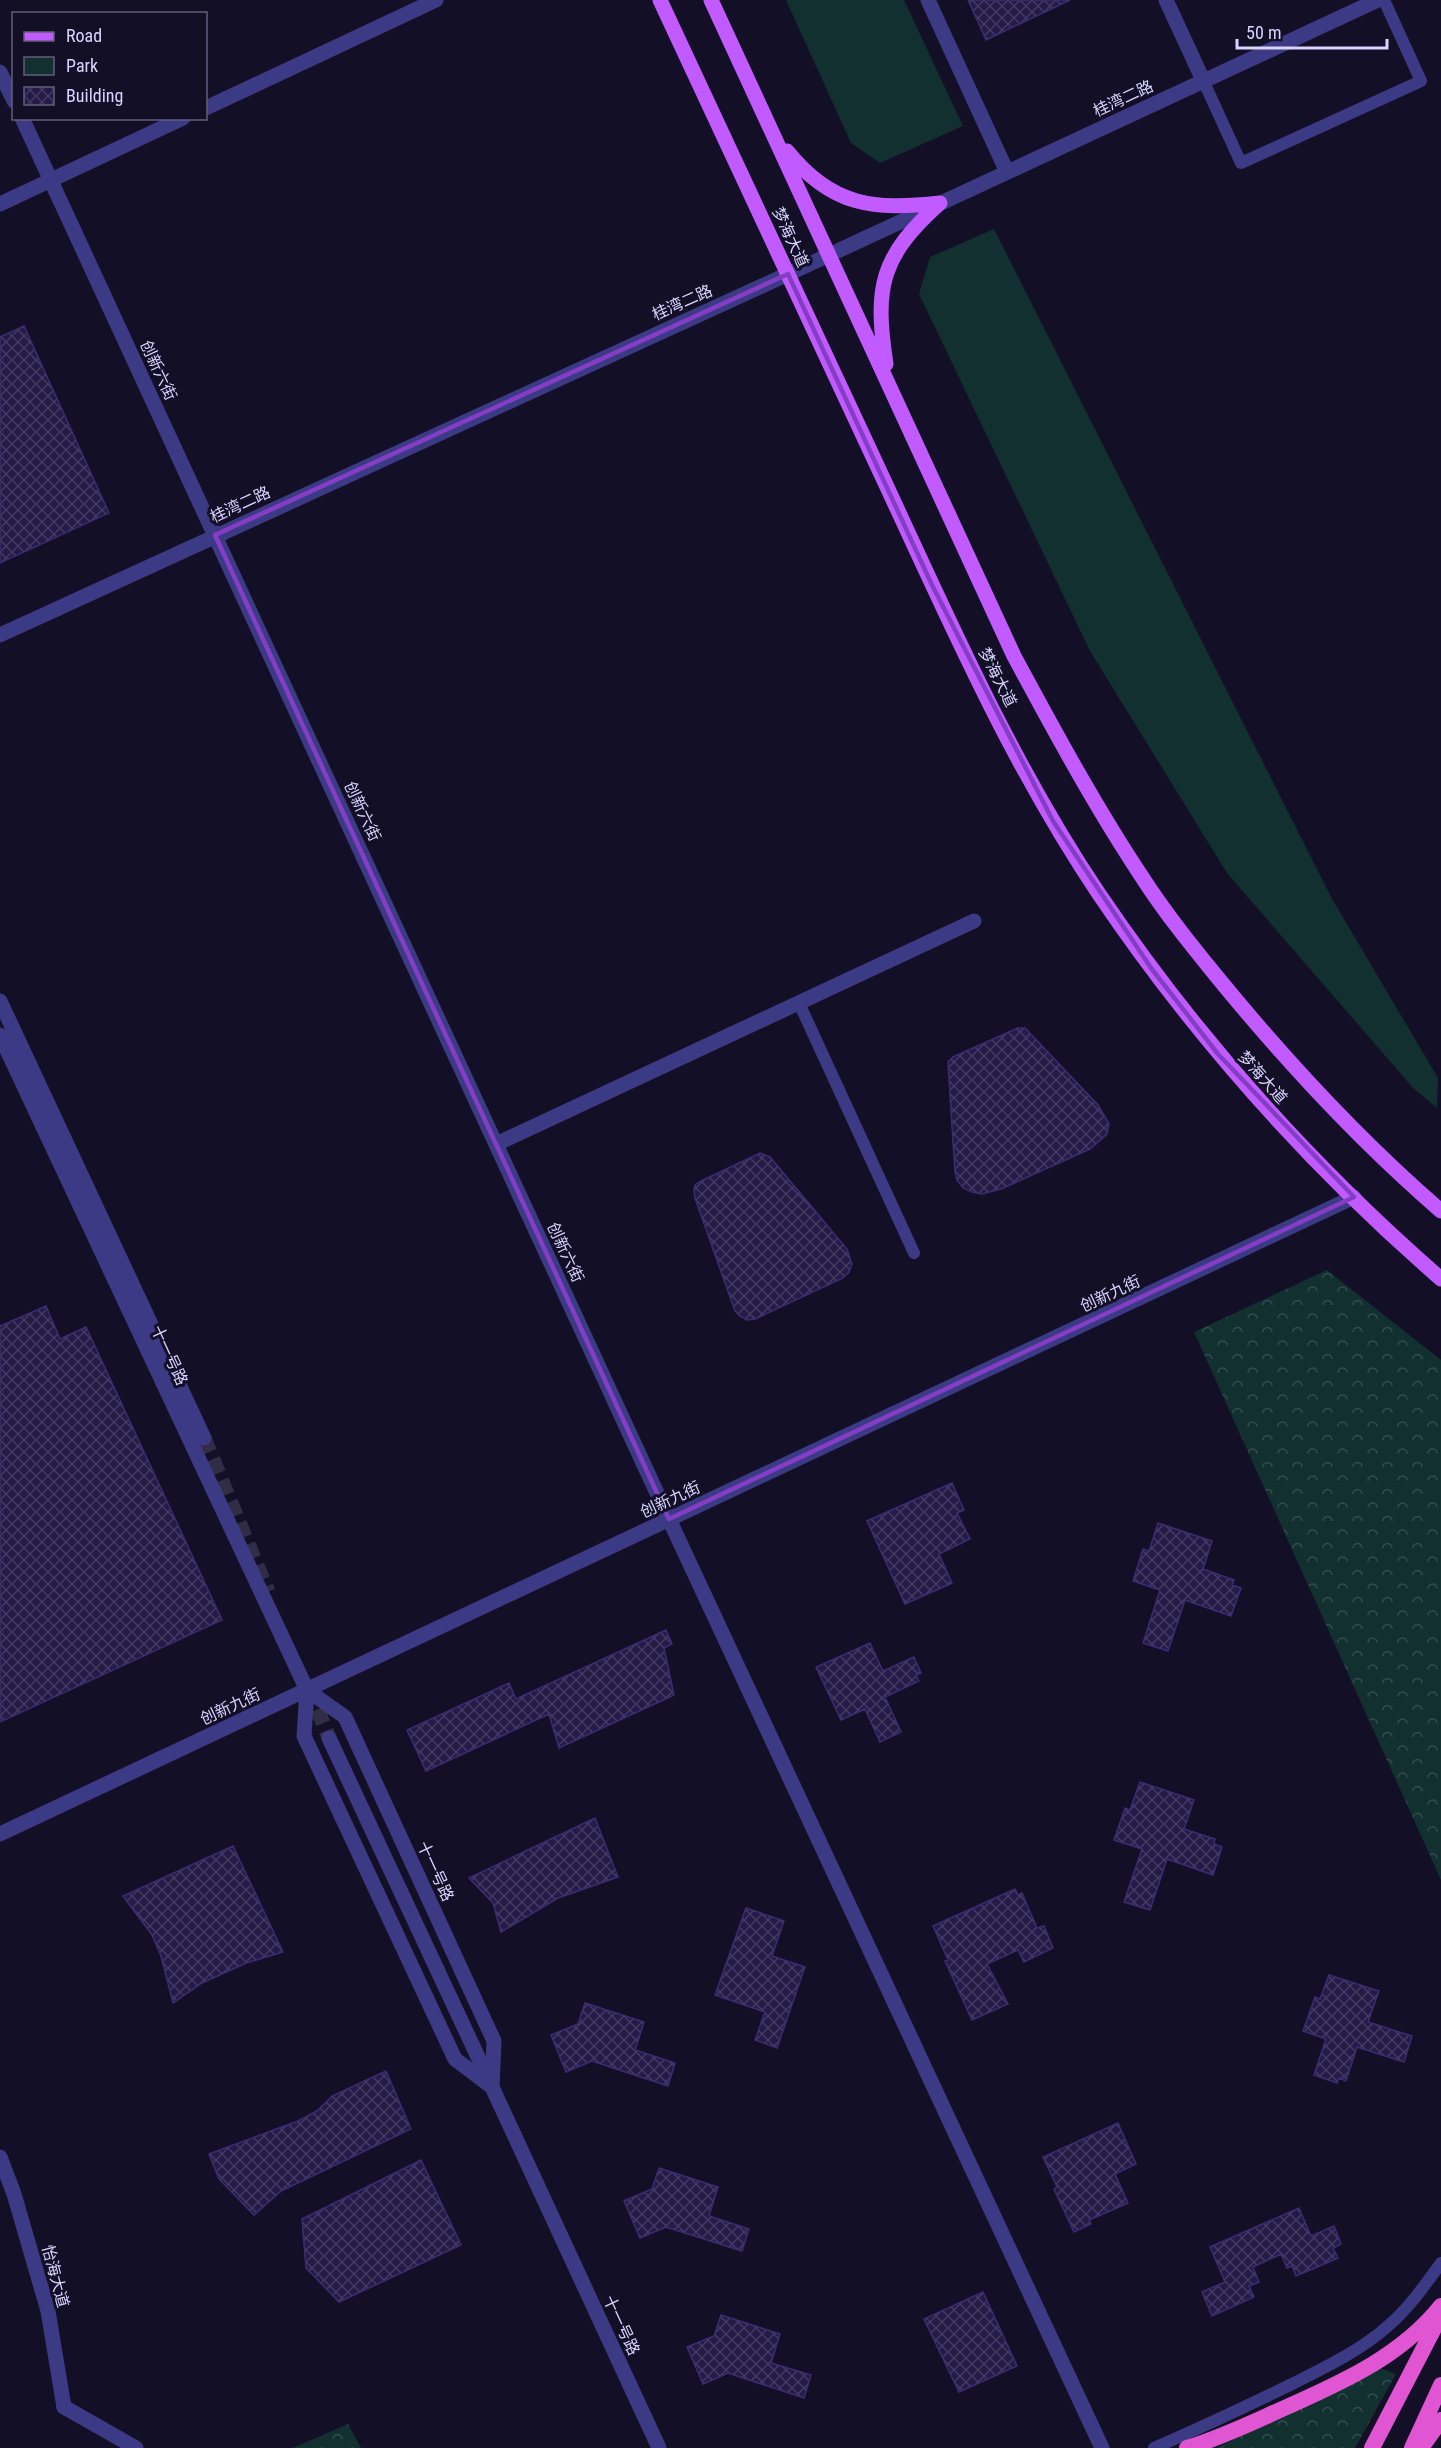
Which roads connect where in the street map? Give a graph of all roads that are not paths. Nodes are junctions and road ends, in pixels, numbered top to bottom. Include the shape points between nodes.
1 (436, 0) edge
2 (660, 0) edge
3 (711, 0) edge
4 (928, 0) edge
5 (1166, 0) edge
6 (1378, 0) edge
7 (1384, 0) edge
8 (0, 72) edge
9 (1203, 80) junction
10 (12, 97) edge
11 (207, 108) edge
12 (23, 120) edge
13 (179, 120) edge
14 (774, 134) junction
15 (1007, 171) junction
16 (50, 180) junction
17 (940, 203) junction
18 (0, 204) edge
19 (830, 254) junction
20 (788, 274) junction
21 (888, 381) junction
22 (215, 535) junction
23 (0, 634) edge
24 (974, 921) dead end
25 (0, 1001) edge
26 (799, 1003) junction
27 (0, 1035) edge
28 (496, 1144) junction
29 (1354, 1197) junction
30 (1441, 1211) edge
31 (914, 1253) dead end
32 (1441, 1279) edge
33 (204, 1438) tunnel mouth
34 (669, 1519) junction
35 (307, 1690) junction
36 (329, 1738) tunnel mouth
37 (0, 1834) edge
38 (492, 2087) junction
39 (0, 2157) edge
40 (1441, 2263) edge
41 (1441, 2306) edge
42 (1441, 2315) edge
43 (1441, 2385) edge
44 (1441, 2420) edge
45 (136, 2448) edge
46 (658, 2448) edge
47 (1102, 2448) edge
48 (1154, 2448) edge
49 (1187, 2448) edge
50 (1372, 2448) edge
51 (1412, 2448) edge
52 (1422, 2448) edge

1 - 11 street
2 - 20 main road, 梦海大道
3 - 14 main road, 梦海大道
4 - 15 street
5 - 9 street
6 - 9 street, 桂湾二路
7 - 9 lane via 1421,81 1241,163
8 - 10 street
9 - 15 street, 桂湾二路
12 - 16 street, 创新六街
13 - 16 street
14 - 17 main road via 814,179 860,203 881,207
14 - 19 main road, 梦海大道
15 - 17 street, 桂湾二路
16 - 18 street
16 - 22 street, 创新六街
17 - 19 street, 桂湾二路
17 - 21 main road via 901,244 885,275 880,295 880,328
19 - 20 street, 桂湾二路
19 - 21 main road, 梦海大道
20 - 22 street, 桂湾二路
20 - 29 main road, 梦海大道 via 932,585 1053,821 1151,968 1218,1054 1293,1138
21 - 30 main road, 梦海大道 via 1014,656 1144,882 1245,1011 1401,1176
22 - 23 street, 桂湾二路
22 - 28 street, 创新六街
24 - 26 street
25 - 33 street
26 - 28 street
26 - 31 lane
27 - 35 street, 十一号路
28 - 34 street, 创新六街
29 - 32 main road, 梦海大道
29 - 34 street, 创新九街
34 - 35 street, 创新九街
34 - 47 street, 创新六街
35 - 37 street, 创新九街
35 - 38 street, 十一号路 via 345,1717 350,1727 494,2041
35 - 38 street, 十一号路 via 304,1736 454,2059
36 - 38 street
38 - 46 street, 十一号路
39 - 45 street, 怡海大道 via 48,2311 64,2408
40 - 48 lane via 1388,2327 1353,2350 1230,2415
41 - 49 highway via 1404,2343 1339,2384
42 - 50 highway
43 - 51 highway
44 - 52 highway

